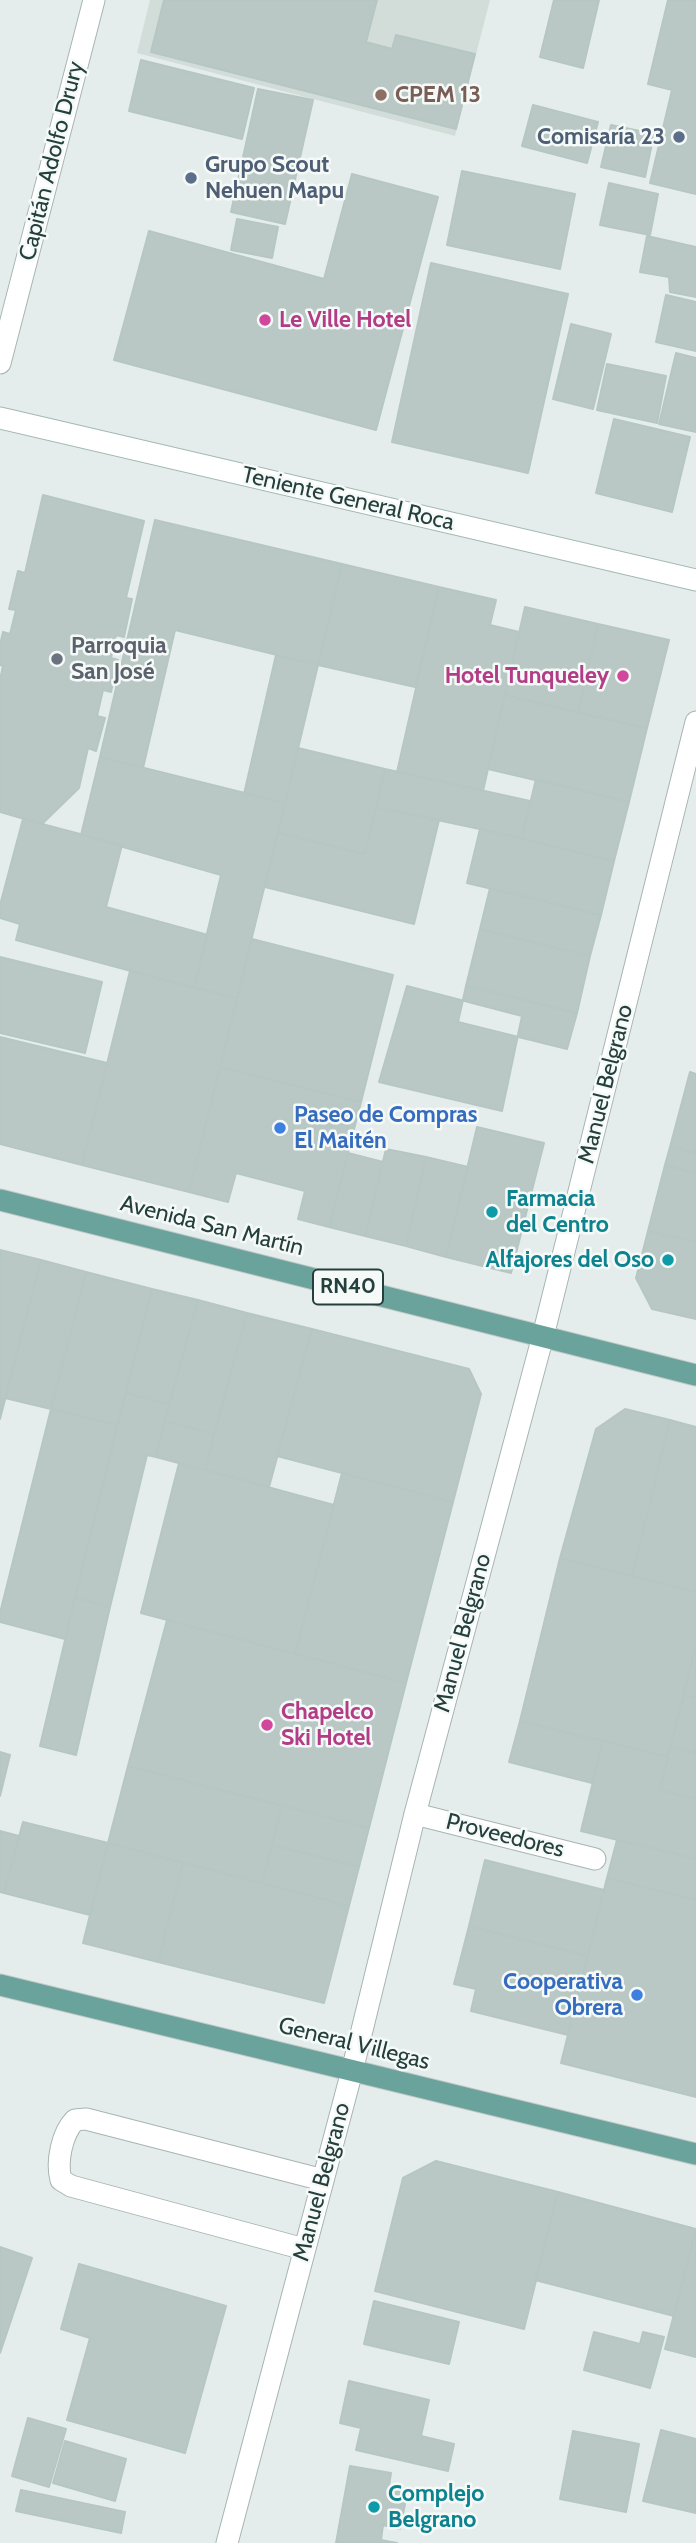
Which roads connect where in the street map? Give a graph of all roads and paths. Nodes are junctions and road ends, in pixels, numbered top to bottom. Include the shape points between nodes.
1 (94, 0) edge
2 (0, 363) edge
3 (0, 418) edge
4 (696, 580) edge
5 (696, 722) edge
6 (0, 1199) edge
7 (543, 1336) junction
8 (696, 1375) edge
9 (415, 1814) junction
10 (595, 1859) dead end
11 (0, 1985) edge
12 (352, 2071) junction
13 (696, 2154) edge
14 (323, 2180) junction
15 (304, 2249) junction
16 (227, 2543) edge

1 - 2 street, Capitán Adolfo Drury
3 - 4 street, Teniente General Roca
5 - 7 street, Manuel Belgrano
6 - 7 main road, Avenida San Martín / RN40
7 - 8 main road, Avenida San Martín / RN40
7 - 9 street, Manuel Belgrano
9 - 10 street, Proveedores
9 - 12 street, Manuel Belgrano
11 - 12 main road, General Villegas
12 - 13 main road, General Villegas
12 - 14 street, Manuel Belgrano
14 - 15 street, Manuel Belgrano
14 - 15 street via 86,2119 75,2120 68,2127 58,2168 61,2180 71,2186
15 - 16 street, Manuel Belgrano

